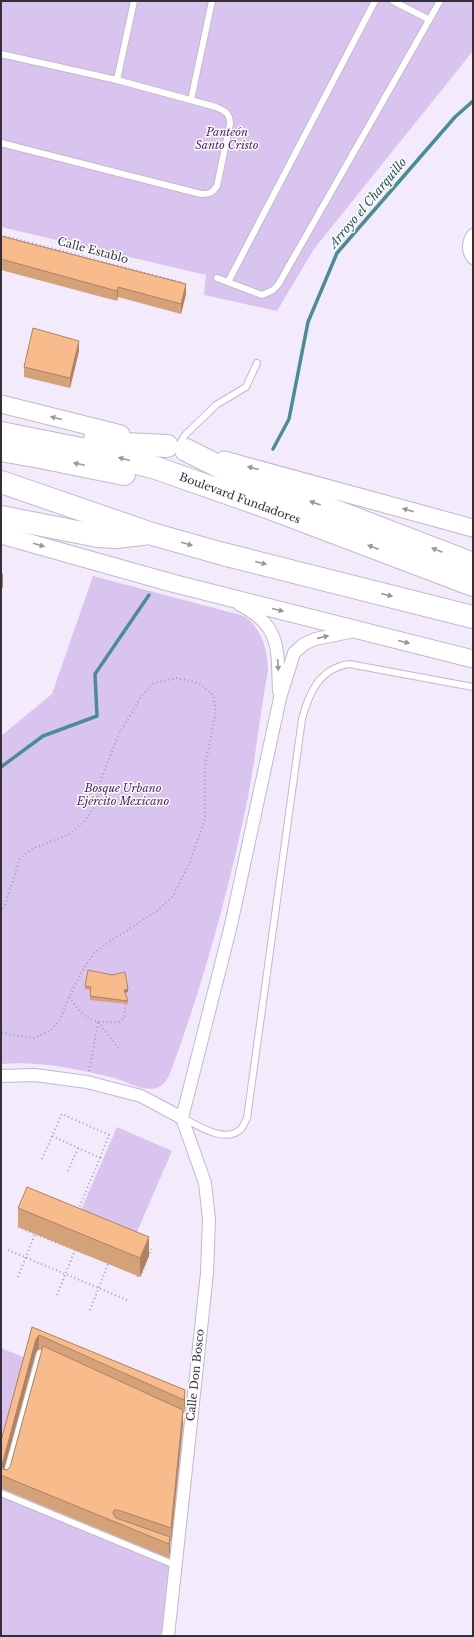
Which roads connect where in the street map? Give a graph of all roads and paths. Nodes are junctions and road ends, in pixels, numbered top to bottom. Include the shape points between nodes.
1 (134, 1) edge
2 (212, 1) edge
3 (375, 1) edge
4 (393, 1) edge
5 (440, 1) edge
6 (428, 19) junction
7 (1, 54) edge
8 (117, 80) junction
9 (191, 100) junction
10 (1, 143) edge
11 (1, 235) edge
12 (473, 235) edge
13 (473, 258) edge
14 (217, 278) dead end
15 (180, 282) edge
16 (228, 282) junction
17 (257, 363) dead end
18 (1, 404) edge
19 (1, 422) edge
20 (1, 433) edge
21 (177, 448) junction
22 (1, 450) edge
23 (1, 482) edge
24 (273, 490) junction
25 (1, 498) edge
26 (1, 508) edge
27 (1, 517) edge
28 (473, 528) edge
29 (110, 530) junction
30 (152, 534) junction
31 (1, 535) edge
32 (473, 564) edge
33 (473, 585) edge
34 (223, 596) junction
35 (473, 617) edge
36 (357, 631) junction
37 (473, 659) edge
38 (473, 687) edge
39 (280, 698) junction
40 (1, 912) edge
41 (69, 997) junction
42 (124, 1000) edge
43 (98, 1022) junction
44 (1, 1032) edge
45 (120, 1050) dead end
46 (1, 1076) edge
47 (87, 1082) junction
48 (182, 1118) junction
49 (52, 1136) junction
50 (78, 1148) junction
51 (100, 1158) junction
52 (42, 1159) dead end
53 (68, 1171) dead end
54 (75, 1216) edge
55 (18, 1227) dead end
56 (35, 1234) junction
57 (151, 1249) dead end
58 (8, 1250) dead end
59 (74, 1250) junction
60 (88, 1255) dead end
61 (26, 1257) junction
62 (102, 1261) dead end
63 (108, 1264) junction
64 (115, 1266) dead end
65 (65, 1273) junction
66 (134, 1274) dead end
67 (18, 1278) dead end
68 (99, 1287) junction
69 (57, 1295) dead end
70 (127, 1300) dead end
71 (90, 1310) dead end
72 (54, 1359) edge
73 (6, 1479) edge
74 (1, 1493) edge
75 (175, 1565) junction
76 (168, 1636) edge

1 - 8 lane
2 - 9 lane
3 - 16 lane
4 - 6 lane
5 - 6 lane
6 - 16 lane via 278,286 262,295
7 - 8 lane
8 - 9 lane
9 - 10 lane via 224,110 230,117 217,186 209,194
11 - 15 path, Calle Establo
12 - 13 street via 468,250
14 - 16 lane
17 - 21 lane via 246,387 216,404
21 -> 18 main road
19 - 21 highway via 102,441
24 -> 20 highway, Boulevard Fundadores via 156,468 89,450
24 -> 21 highway via 229,467
24 -> 22 highway via 80,464
23 - 30 highway
28 -> 24 main road
32 -> 24 highway
33 -> 24 highway, Boulevard Fundadores
25 - 29 highway
26 - 29 highway via 88,529
27 - 30 highway via 98,536
29 - 30 highway
30 -> 35 highway
31 -> 34 main road
34 -> 36 main road
34 -> 39 street via 255,612 275,638
36 -> 37 main road
39 -> 36 street via 294,653 304,644 315,639
38 - 48 lane via 349,664 334,669 315,685 302,719 247,1118 242,1128 234,1134 220,1135
39 - 48 street via 231,925
40 - 41 path via 20,858 34,848 68,835 84,822 95,806 101,779 119,734 143,694 154,683 177,678 199,683 214,695 216,711 205,766 205,819 190,862 172,896 157,911 94,953
41 - 43 path via 81,1014
41 - 44 path via 61,1018 50,1031 34,1038
42 - 43 path via 125,1015 120,1022
43 - 45 path
43 - 47 path
46 - 47 street via 35,1074
47 - 48 street via 141,1096
48 - 75 street, Calle Don Bosco via 205,1183 209,1219 207,1274 186,1419 173,1547
49 - 50 path
49 - 51 path via 62,1114 109,1135
49 - 52 path
50 - 51 path
50 - 53 path
51 - 54 path
55 - 56 path
56 - 59 path
56 - 61 path
57 - 66 path via 140,1277
58 - 61 path
59 - 60 path
59 - 65 path
61 - 65 path
61 - 67 path
62 - 63 path
63 - 64 path
63 - 68 path
65 - 68 path
65 - 69 path
68 - 70 path
68 - 71 path
72 - 73 lane via 40,1353
74 - 75 lane
75 - 76 street, Calle Don Bosco

